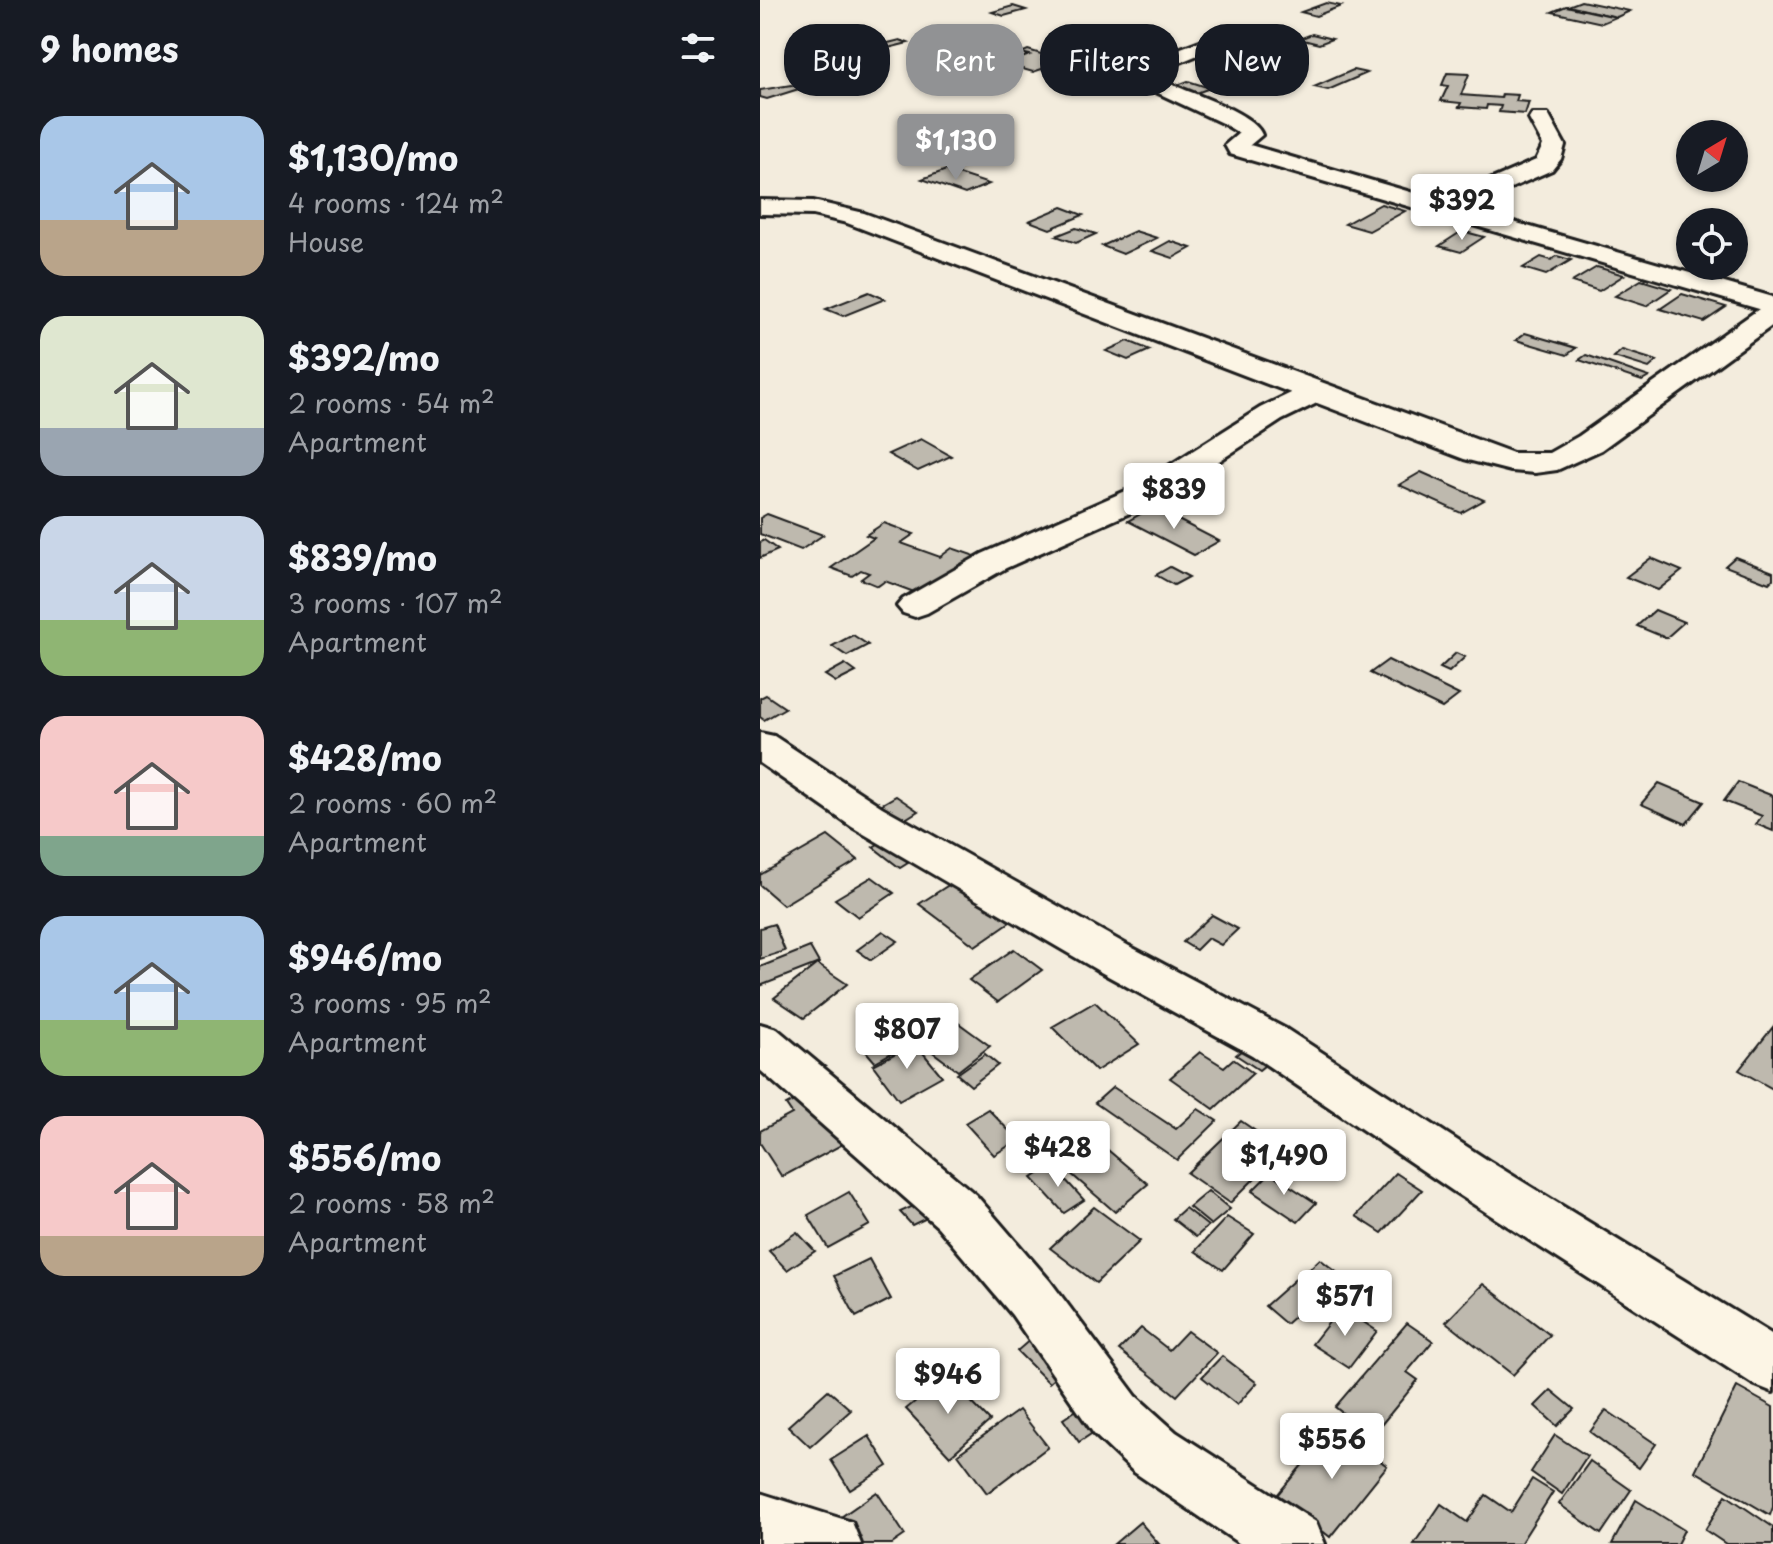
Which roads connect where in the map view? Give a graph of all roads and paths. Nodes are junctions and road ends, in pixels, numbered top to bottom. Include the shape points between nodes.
1 (1195, 49) edge
2 (1540, 119) dead end
3 (760, 207) edge
4 (1444, 208) junction
5 (1773, 305) edge
6 (1773, 312) edge
7 (1316, 392) junction
8 (915, 606) dead end
9 (760, 745) edge
10 (771, 1066) edge
11 (1773, 1366) edge
12 (760, 1523) edge
13 (830, 1544) edge
14 (1294, 1544) edge

1 - 4 street via 1151,67 1148,81 1251,132 1236,145 1238,149
2 - 4 street via 1554,145 1544,165
3 - 7 street via 813,208 855,218
4 - 5 street
6 - 7 street via 1557,461 1511,462
7 - 8 street via 1271,414 1148,493 994,561
9 - 11 street via 879,825 1269,1042
10 - 14 street via 957,1211 1031,1298 1115,1415 1155,1452
12 - 13 street

